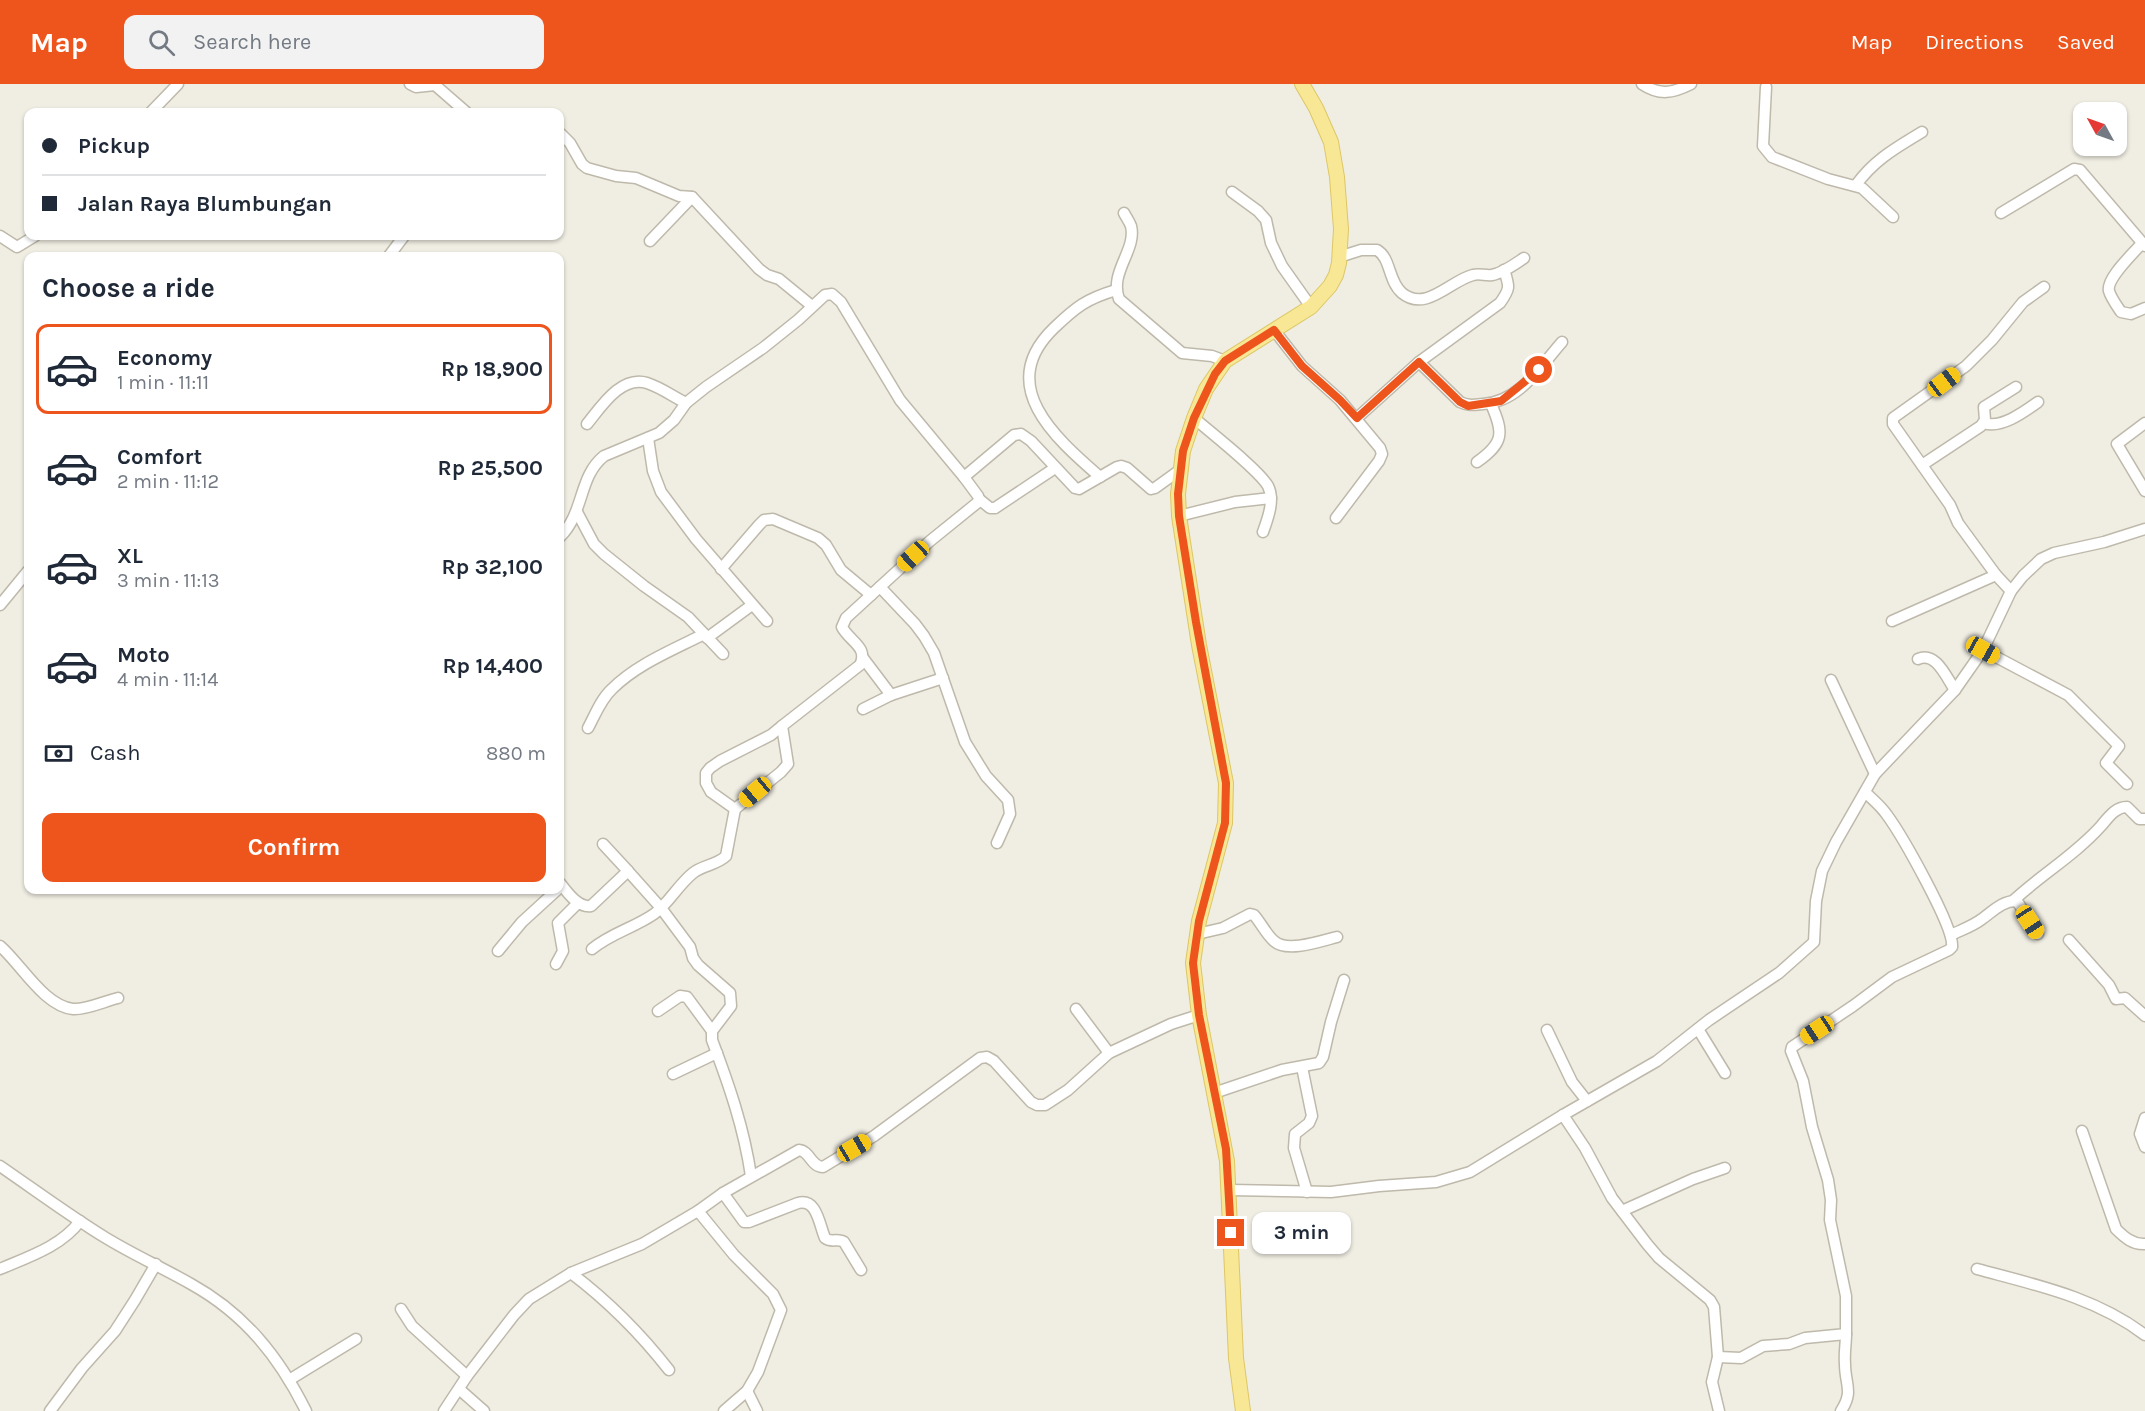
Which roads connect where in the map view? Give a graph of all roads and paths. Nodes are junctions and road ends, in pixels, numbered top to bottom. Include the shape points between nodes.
1 (178, 84) edge
2 (410, 84) edge
3 (1302, 84) edge
4 (1642, 84) edge
5 (1690, 84) edge
6 (1767, 85) edge
7 (155, 108) edge
8 (461, 108) edge
9 (1922, 132) dead end
10 (564, 137) edge
11 (1856, 185) junction
12 (1232, 192) dead end
13 (692, 197) junction
14 (1124, 213) dead end
15 (2001, 213) dead end
16 (1893, 217) dead end
17 (0, 236) edge
18 (28, 240) edge
19 (651, 241) dead end
20 (2144, 244) edge
21 (1339, 258) junction
22 (1524, 258) dead end
23 (1504, 270) junction
24 (2044, 287) dead end
25 (1116, 290) junction
26 (812, 306) junction
27 (1311, 307) junction
28 (2145, 308) edge
29 (1274, 330) junction
30 (1562, 342) dead end
31 (1225, 361) junction
32 (1419, 362) junction
33 (2016, 387) dead end
34 (2038, 402) dead end
35 (686, 403) junction
36 (1491, 404) junction
37 (1194, 418) junction
38 (1357, 418) junction
39 (1984, 423) junction
40 (2145, 423) edge
41 (587, 424) dead end
42 (648, 438) junction
43 (1477, 462) dead end
44 (1922, 465) junction
45 (1055, 468) junction
46 (1180, 470) junction
47 (964, 477) junction
48 (1100, 477) junction
49 (2145, 491) edge
50 (1271, 498) junction
51 (979, 499) junction
52 (577, 512) junction
53 (1179, 516) junction
54 (1336, 518) dead end
55 (2145, 529) edge
56 (564, 532) edge
57 (1263, 532) dead end
58 (721, 568) junction
59 (1996, 575) junction
60 (24, 576) edge
61 (880, 587) junction
62 (2011, 591) junction
63 (871, 595) junction
64 (0, 605) edge
65 (752, 605) junction
66 (767, 621) dead end
67 (1892, 621) dead end
68 (706, 636) junction
69 (1983, 650) junction
70 (723, 654) dead end
71 (863, 658) junction
72 (1918, 658) dead end
73 (943, 678) junction
74 (1831, 680) dead end
75 (1955, 690) junction
76 (891, 695) junction
77 (863, 709) dead end
78 (782, 726) junction
79 (588, 728) dead end
80 (1875, 774) junction
81 (2127, 784) dead end
82 (1865, 792) junction
83 (735, 809) junction
84 (2145, 819) edge
85 (998, 843) dead end
86 (603, 844) dead end
87 (628, 872) junction
88 (564, 891) edge
89 (552, 894) edge
90 (2014, 900) junction
91 (578, 903) junction
92 (661, 909) junction
93 (1197, 934) junction
94 (2038, 934) dead end
95 (1951, 935) junction
96 (1337, 937) dead end
97 (2069, 940) dead end
98 (0, 946) edge
99 (592, 949) dead end
100 (498, 951) dead end
101 (556, 964) dead end
102 (1344, 980) dead end
103 (118, 998) dead end
104 (1076, 1009) dead end
105 (658, 1011) dead end
106 (1199, 1015) junction
107 (2145, 1016) edge
108 (1698, 1029) junction
109 (1547, 1030) dead end
110 (712, 1031) junction
111 (717, 1053) junction
112 (1109, 1053) junction
113 (1302, 1067) junction
114 (1725, 1073) dead end
115 (673, 1074) dead end
116 (1214, 1093) junction
117 (1587, 1101) junction
118 (1563, 1115) junction
119 (2145, 1118) edge
120 (2082, 1131) dead end
121 (2145, 1147) edge
122 (0, 1166) edge
123 (1725, 1168) dead end
124 (751, 1176) junction
125 (1230, 1190) junction
126 (723, 1192) junction
127 (1307, 1192) junction
128 (698, 1211) junction
129 (1622, 1211) junction
130 (80, 1221) junction
131 (2145, 1244) edge
132 (156, 1264) junction
133 (0, 1269) edge
134 (1977, 1269) dead end
135 (861, 1270) dead end
136 (571, 1273) junction
137 (401, 1309) dead end
138 (1846, 1334) junction
139 (2145, 1335) edge
140 (356, 1339) dead end
141 (1718, 1357) junction
142 (669, 1370) dead end
143 (467, 1376) junction
144 (289, 1380) junction
145 (459, 1389) junction
146 (747, 1391) junction
147 (50, 1411) edge
148 (306, 1411) edge
149 (444, 1411) edge
150 (484, 1411) edge
151 (724, 1411) edge
152 (757, 1411) edge
153 (1243, 1411) edge
154 (1719, 1411) edge
155 (1841, 1411) edge

1 - 7 street
2 - 8 street via 435,85
3 - 21 main road via 1331,142 1341,229
4 - 5 street via 1662,93
6 - 11 street via 1763,146 1772,157 1828,179
9 - 11 street via 1878,160
10 - 13 street via 587,168 636,178 679,196
11 - 16 street
12 - 27 street via 1266,220 1282,266
13 - 19 street
13 - 26 street via 759,268
14 - 25 street via 1131,235
15 - 20 street via 2074,169 2080,170
17 - 18 street via 17,247
20 - 28 street via 2112,277 2108,287 2121,312 2132,314
21 - 23 street via 1362,250 1377,250 1385,259 1396,287 1410,298 1420,300 1474,274 1492,275
21 - 27 main road via 1330,286
22 - 23 street
23 - 32 street via 1509,291 1500,303
24 - 44 street via 2023,302 1966,366 1893,418 1893,424
25 - 31 street via 1132,312 1182,353
25 - 48 street via 1079,305 1048,334 1030,363 1028,378 1036,406 1073,454
26 - 35 street via 763,348
26 - 47 street via 825,295 837,297 900,400
27 - 29 main road
29 - 31 main road
29 - 38 street via 1302,366
30 - 36 street via 1525,384
31 - 37 main road via 1206,389
32 - 36 street via 1460,402 1468,406
32 - 38 street
33 - 39 street via 1984,407
34 - 39 street via 1991,426
35 - 41 street via 648,383 637,382 614,393
35 - 42 street via 674,420
36 - 43 street via 1501,436 1496,446
37 - 46 main road
37 - 50 street via 1257,473 1268,486
38 - 54 street via 1382,454
39 - 44 street
40 - 49 street via 2117,444
42 - 52 street via 597,461 585,483
42 - 58 street via 661,492
44 - 59 street
45 - 47 street via 1021,434 1014,435
45 - 48 street via 1079,489
45 - 51 street via 995,508
46 - 48 street via 1151,489 1122,466
46 - 53 main road
47 - 51 street
50 - 53 street via 1234,502
50 - 57 street
51 - 61 street
52 - 56 street
52 - 68 street via 594,544 604,554 688,617
53 - 93 main road via 1226,783 1225,823
55 - 62 street via 2041,559
58 - 63 street via 764,520 772,519 818,538 841,570
58 - 65 street
59 - 62 street
59 - 67 street
60 - 64 street
61 - 63 street
61 - 73 street via 924,636
62 - 69 street
63 - 71 street via 846,618 842,627 862,650
65 - 66 street
65 - 68 street
68 - 70 street
68 - 79 street via 623,679 610,690
69 - 75 street
69 - 81 street via 2068,695 2118,746 2106,763
71 - 76 street
71 - 78 street via 860,665
72 - 75 street via 1930,657 1935,661
73 - 76 street
73 - 85 street via 969,751 1008,800 1010,814
74 - 80 street
75 - 80 street
76 - 77 street
78 - 83 street via 788,764
78 - 83 street via 706,773 711,792
80 - 82 street
82 - 95 street via 1898,831
82 - 108 street via 1822,871 1814,942 1779,973
83 - 92 street via 729,848 723,859 702,866
84 - 90 street via 2139,819 2127,807 2117,809 2077,849
86 - 87 street
87 - 91 street via 591,906
87 - 92 street
88 - 91 street
89 - 100 street
90 - 94 street
90 - 95 street
91 - 101 street via 558,923 563,951
92 - 99 street
92 - 110 street via 690,947 698,965 730,993 731,1006
93 - 96 street via 1224,928 1250,914 1283,947
93 - 106 main road via 1193,963
95 - 138 street via 1953,943 1949,950 1892,977 1792,1047 1828,1180 1830,1220 1846,1296
97 - 107 street via 2109,985 2116,999 2125,998
98 - 103 street via 44,993 70,1008
102 - 113 street via 1323,1057 1319,1063
104 - 112 street
105 - 110 street via 684,996
106 - 112 street
106 - 116 main road
108 - 114 street
108 - 117 street via 1657,1061
109 - 117 street via 1572,1082
110 - 111 street
111 - 115 street
111 - 124 street via 737,1110
112 - 124 street via 1045,1105 1031,1102 994,1061 980,1058 833,1162 819,1167 805,1151 799,1150
113 - 116 street
113 - 127 street via 1312,1116 1295,1134 1294,1148
116 - 125 main road
117 - 118 street
118 - 127 street via 1470,1172 1436,1182
118 - 129 street
119 - 121 street via 2140,1134
120 - 131 street via 2116,1229 2138,1245
122 - 130 street
123 - 129 street
124 - 126 street
125 - 127 street
125 - 153 main road via 1234,1339
126 - 128 street
126 - 135 street via 744,1222 798,1203 810,1203 825,1238 844,1242
128 - 136 street via 642,1244
128 - 146 street via 779,1304 780,1317
129 - 141 street via 1659,1258 1710,1300 1715,1311
130 - 132 street
130 - 133 street via 66,1236
132 - 144 street via 238,1317 267,1347
132 - 147 street via 115,1331
134 - 139 street via 2050,1287 2095,1305
136 - 142 street via 640,1334
136 - 143 street via 522,1307
137 - 143 street via 412,1326
138 - 141 street via 1763,1346 1741,1358
138 - 155 street via 1845,1368 1850,1390
140 - 144 street
141 - 154 street via 1712,1382
143 - 145 street
144 - 148 street
145 - 149 street
145 - 150 street
146 - 151 street
146 - 152 street

